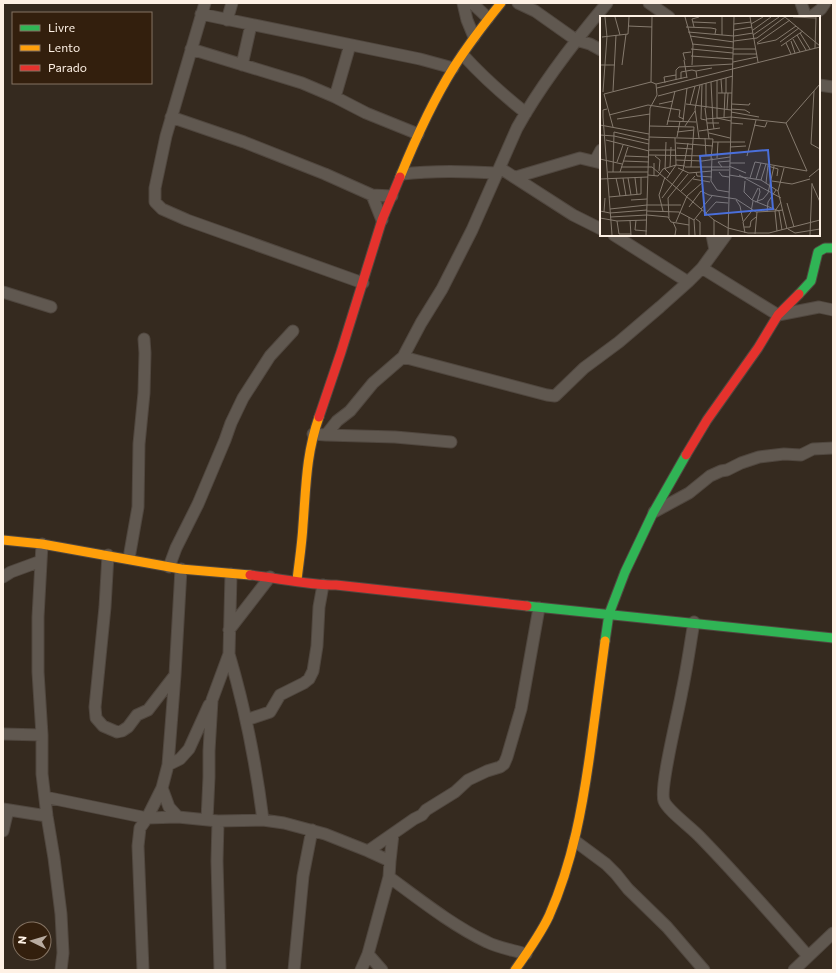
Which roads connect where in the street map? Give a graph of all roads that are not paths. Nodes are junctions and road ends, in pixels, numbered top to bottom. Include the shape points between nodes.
1 (205, 3) edge
2 (232, 3) edge
3 (463, 3) edge
4 (472, 3) edge
5 (501, 3) edge
6 (518, 3) edge
7 (607, 3) edge
8 (649, 3) edge
9 (801, 3) edge
10 (825, 3) edge
11 (202, 14) junction
12 (668, 16) edge
13 (806, 16) edge
14 (812, 16) edge
15 (488, 18) junction
16 (227, 20) junction
17 (251, 25) junction
18 (474, 37) junction
19 (576, 40) junction
20 (350, 45) junction
21 (191, 49) junction
22 (600, 49) edge
23 (463, 55) junction
24 (242, 65) junction
25 (453, 68) junction
26 (820, 85) edge
27 (833, 87) edge
28 (335, 97) junction
29 (526, 113) junction
30 (171, 117) junction
31 (418, 134) junction
32 (598, 162) edge
33 (499, 171) junction
34 (481, 172) junction
35 (402, 174) junction
36 (516, 177) junction
37 (492, 184) junction
38 (372, 195) junction
39 (392, 196) junction
40 (382, 220) junction
41 (600, 228) edge
42 (616, 236) edge
43 (712, 236) edge
44 (725, 236) edge
45 (833, 248) edge
46 (715, 250) junction
47 (702, 268) junction
48 (688, 282) junction
49 (363, 283) junction
50 (3, 292) edge
51 (51, 307) dead end
52 (833, 310) edge
53 (778, 315) junction
54 (293, 331) dead end
55 (144, 339) dead end
56 (403, 357) junction
57 (313, 434) junction
58 (326, 436) junction
59 (451, 442) dead end
60 (833, 448) edge
61 (653, 513) junction
62 (3, 540) edge
63 (42, 544) junction
64 (108, 554) junction
65 (129, 558) junction
66 (41, 561) junction
67 (169, 567) junction
68 (181, 569) junction
69 (231, 574) junction
70 (3, 577) edge
71 (270, 577) junction
72 (298, 580) junction
73 (323, 585) junction
74 (539, 608) junction
75 (609, 614) junction
76 (694, 622) junction
77 (229, 630) junction
78 (833, 638) edge
79 (229, 654) junction
80 (175, 675) junction
81 (212, 700) junction
82 (246, 720) junction
83 (3, 734) edge
84 (42, 735) junction
85 (168, 765) junction
86 (162, 788) junction
87 (45, 797) junction
88 (6, 809) edge
89 (47, 816) junction
90 (178, 817) junction
91 (147, 818) junction
92 (213, 820) junction
93 (263, 820) junction
94 (312, 830) junction
95 (3, 831) edge
96 (393, 834) junction
97 (575, 841) junction
98 (368, 851) junction
99 (390, 861) junction
100 (389, 877) junction
101 (833, 933) edge
102 (368, 954) junction
103 (526, 954) junction
104 (808, 956) junction
105 (62, 970) edge
106 (143, 970) edge
107 (220, 970) edge
108 (294, 970) edge
109 (361, 970) edge
110 (382, 970) edge
111 (515, 970) edge
112 (704, 970) edge
113 (794, 970) edge

1 - 11 street
2 - 16 street
3 - 18 street
4 - 15 street
5 - 15 street
6 - 19 street via 535,11
7 - 19 street
8 - 12 street
9 - 13 street
10 - 14 street
11 - 16 street
11 - 21 street
15 - 18 street
16 - 17 street
17 - 20 street
17 - 24 street
18 - 23 street
19 - 22 street
19 - 29 street
20 - 25 street
20 - 28 street
21 - 24 street
21 - 30 street
23 - 25 street
23 - 29 street via 492,86
24 - 28 street via 302,83
25 - 31 street
26 - 27 street
28 - 31 street
29 - 33 street
30 - 38 street via 244,142
30 - 49 street via 155,188 154,198 158,206 187,220
31 - 35 street
32 - 36 street via 580,158
33 - 34 street
33 - 36 street
33 - 37 street
34 - 35 street via 432,170
34 - 37 street
35 - 39 street
36 - 41 street via 573,215
37 - 56 street via 442,289
38 - 39 street
38 - 40 street
39 - 40 street
40 - 49 street
42 - 48 street
43 - 46 street
44 - 46 street
45 - 53 street via 818,252 811,281
46 - 47 street
47 - 48 street
47 - 53 street
48 - 56 street via 619,342 584,368 555,396
49 - 57 street
50 - 51 street
52 - 53 street via 819,307
53 - 61 street via 707,420
54 - 67 street via 270,356 242,398 204,492
55 - 65 street via 145,386 140,436 138,507
56 - 58 street via 373,383
57 - 58 street
57 - 72 street via 306,473
58 - 59 street via 395,437
60 - 61 street via 814,449 801,455 784,454 740,463 710,476 690,493
61 - 75 street via 625,572
62 - 63 street
63 - 64 street
63 - 66 street
64 - 65 street
64 - 80 street via 96,718 104,726 117,732 122,731 136,715 148,710
65 - 67 street
66 - 70 street
66 - 84 street via 38,672
67 - 68 street
68 - 69 street
68 - 80 street
69 - 71 street
69 - 77 street
71 - 72 street
71 - 77 street
72 - 73 street
73 - 74 street
73 - 82 street via 318,646 309,679 280,695 270,712
74 - 75 street
74 - 96 street via 521,709 504,764 468,780 455,792
75 - 76 street
75 - 97 street via 584,795
76 - 78 street
76 - 104 street via 662,794 664,801 739,877
77 - 79 street
79 - 81 street
79 - 82 street
80 - 85 street
81 - 85 street via 188,749 180,759
81 - 92 street via 209,777
82 - 93 street
83 - 84 street
84 - 87 street
85 - 86 street
86 - 90 street via 169,807
86 - 91 street
87 - 89 street
87 - 91 street
88 - 89 street
88 - 95 street
89 - 105 street via 61,914
90 - 91 street
90 - 92 street
91 - 106 street via 140,828 138,846
92 - 93 street
92 - 107 street via 217,861
93 - 94 street
94 - 98 street
94 - 108 street via 303,876
96 - 98 street
96 - 99 street
97 - 103 street via 558,895 548,918
97 - 112 street via 616,874
98 - 99 street
99 - 100 street
100 - 102 street
100 - 103 street via 475,936
101 - 104 street
102 - 109 street
102 - 110 street
103 - 111 street
104 - 113 street

